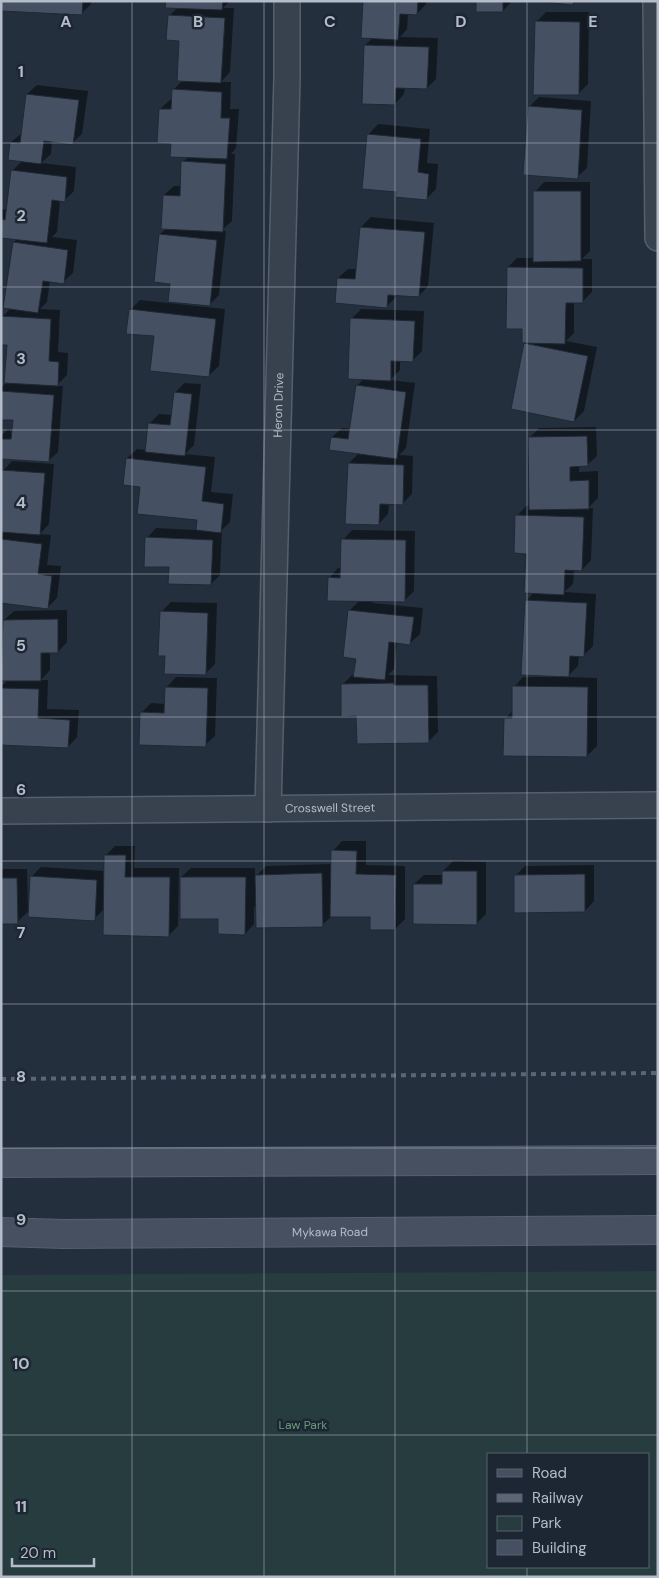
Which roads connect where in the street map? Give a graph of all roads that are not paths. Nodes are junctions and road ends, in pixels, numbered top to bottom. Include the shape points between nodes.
1 (286, 1) edge
2 (656, 1) edge
3 (658, 238) edge
4 (658, 804) edge
5 (268, 809) junction
6 (1, 811) edge
7 (658, 1160) edge
8 (1, 1163) edge
9 (658, 1230) edge
10 (1, 1232) edge

1 - 5 street, Heron Drive via 287,77
2 - 3 street
4 - 5 street, Crosswell Street
5 - 6 street, Crosswell Street
7 - 8 main road
9 - 10 main road, Mykawa Road

